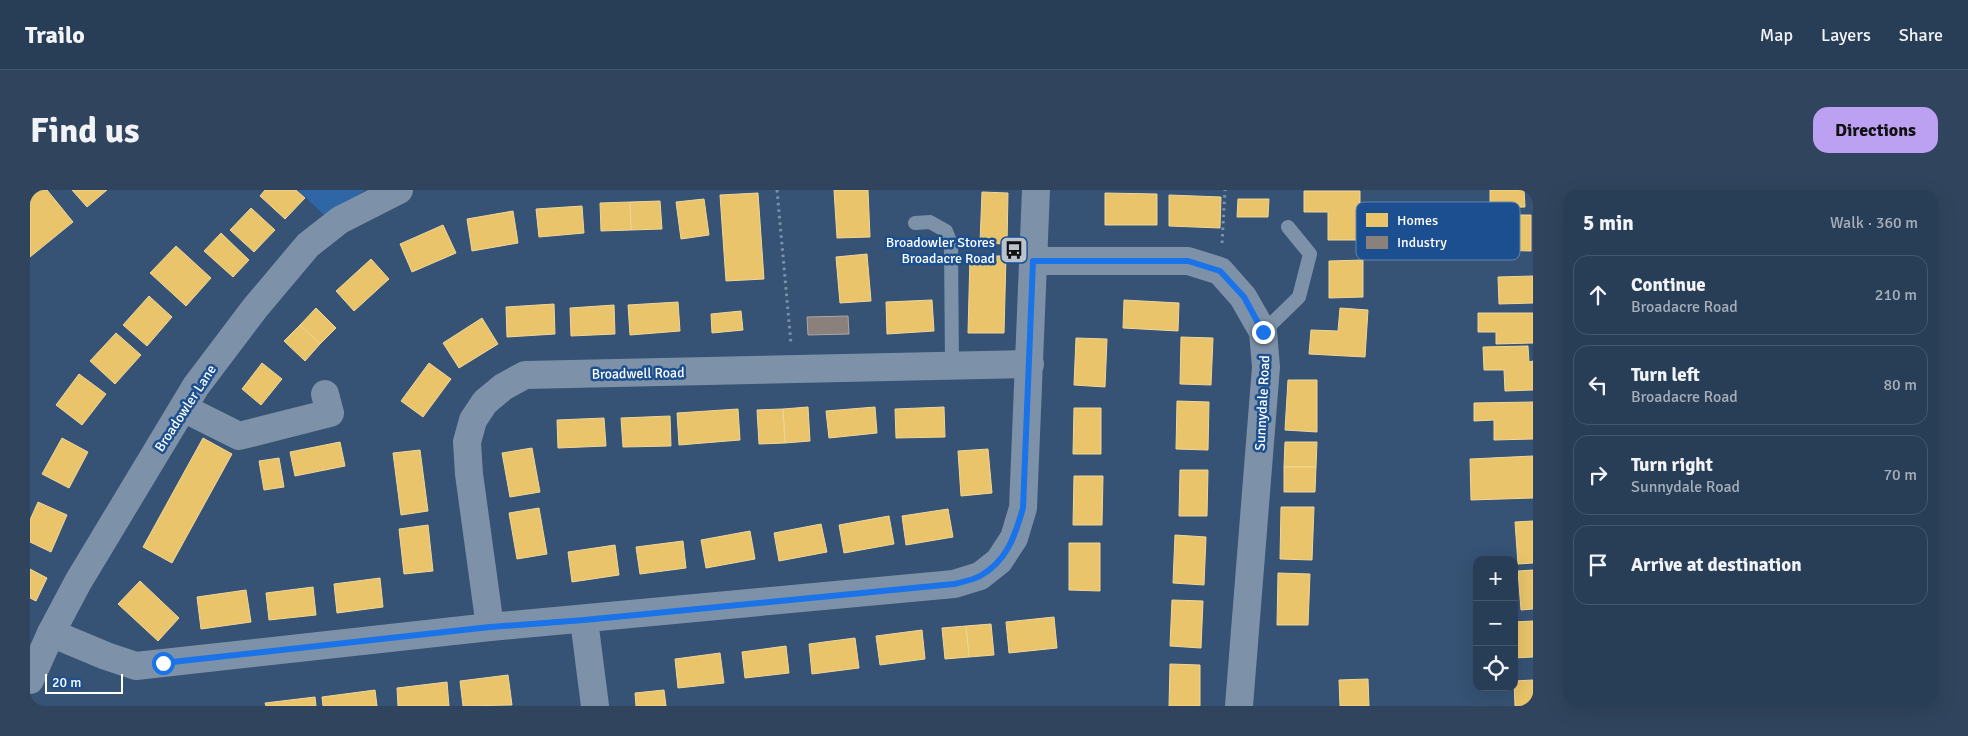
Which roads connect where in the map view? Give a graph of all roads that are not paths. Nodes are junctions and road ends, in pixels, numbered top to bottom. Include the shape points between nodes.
1 (400, 190) edge
2 (1036, 190) edge
3 (916, 223) dead end
4 (1288, 227) dead end
5 (1033, 261) junction
6 (1263, 332) junction
7 (1030, 364) junction
8 (952, 366) junction
9 (325, 394) dead end
10 (183, 408) junction
11 (584, 620) junction
12 (490, 627) junction
13 (42, 643) edge
14 (30, 680) edge
15 (595, 706) edge
16 (1239, 706) edge

1 - 10 street, Broadowler Lane via 340,220 308,245 255,308
2 - 5 street
3 - 8 lane via 930,222 946,231 951,244
4 - 6 lane via 1310,254 1299,296
5 - 6 street, Sunnydale Road via 1188,261 1220,271 1244,297
5 - 7 street
6 - 16 street, Sunnydale Road via 1266,367
7 - 8 street, Broadwell Road
7 - 11 street via 1023,508 1014,538 999,561 980,576 954,584
8 - 12 street, Broadwell Road via 525,375 485,402 473,420 467,442
9 - 10 street via 330,413 240,436
10 - 13 street, Broadowler Lane
11 - 12 street
11 - 15 street
12 - 13 street via 136,666 106,656
13 - 14 street, Broadowler Lane

